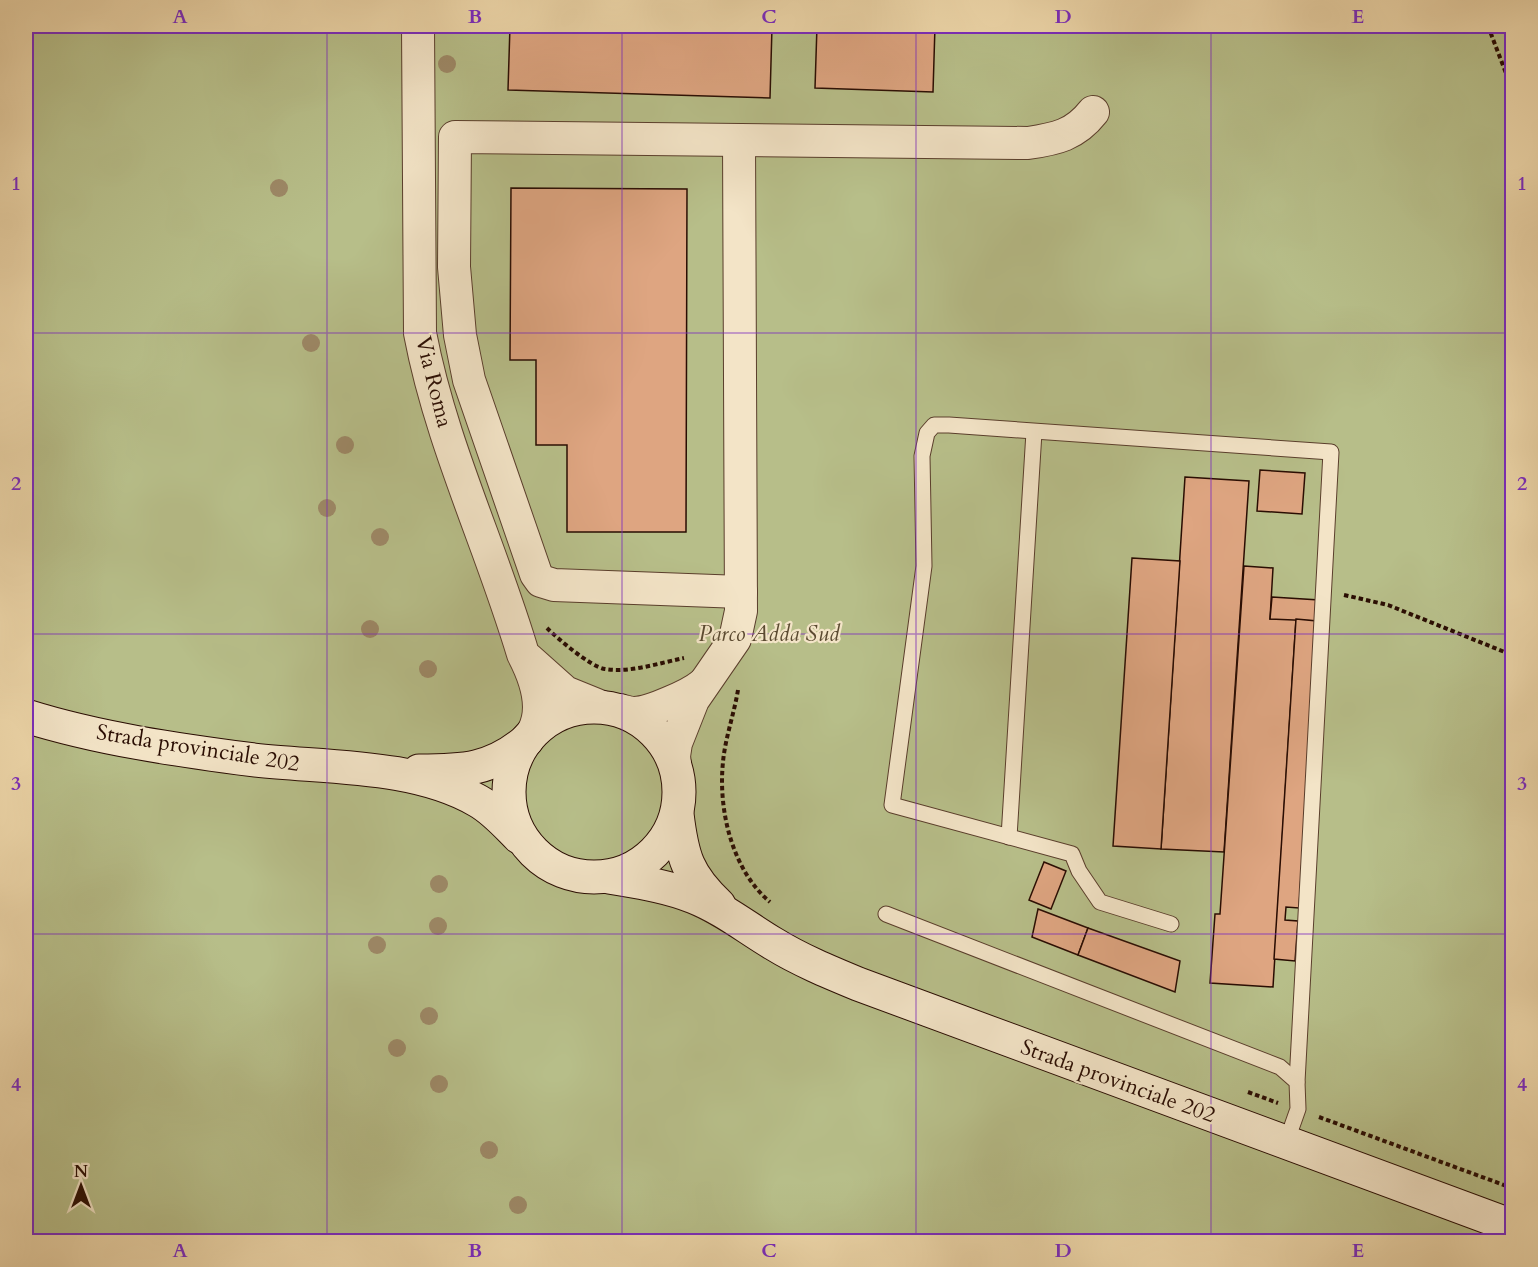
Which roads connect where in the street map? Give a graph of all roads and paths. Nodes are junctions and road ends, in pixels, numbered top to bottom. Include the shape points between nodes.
1 (418, 26) edge
2 (1488, 26) edge
3 (1512, 89) edge
4 (1093, 112) dead end
5 (739, 140) junction
6 (1034, 432) junction
7 (1323, 591) junction
8 (741, 592) junction
9 (540, 621) dead end
10 (524, 654) junction
11 (1512, 655) edge
12 (707, 678) junction
13 (611, 709) junction
14 (26, 716) edge
15 (530, 736) junction
16 (675, 764) junction
17 (372, 771) junction
18 (677, 814) junction
19 (1009, 837) junction
20 (524, 841) junction
21 (609, 877) junction
22 (776, 906) dead end
23 (886, 914) dead end
24 (732, 916) junction
25 (1171, 924) dead end
26 (1297, 1082) junction
27 (1241, 1090) dead end
28 (1298, 1109) junction
29 (1286, 1143) junction
30 (1512, 1188) edge
31 (1512, 1227) edge

1 - 10 street, Via Roma via 420,333 428,375 455,462
2 - 3 path
4 - 5 street via 1070,133 1028,143
5 - 8 street
5 - 8 street via 455,137 454,267 460,335 469,380 541,581 554,585
6 - 7 lane via 1331,452
6 - 19 lane
6 - 19 lane via 950,424 934,425 927,433 922,456 924,566 892,805
7 - 11 path via 1388,605
7 - 26 lane
8 - 12 street via 735,639
9 - 12 path via 561,643 603,669 634,669 693,656
10 - 13 street, Via Roma via 566,692
10 - 15 street, Via Roma via 538,698 539,721
12 - 13 street via 688,695 647,710 636,713
12 - 16 street via 678,738
12 - 22 path via 739,687 723,763 726,825 742,867
13 - 15 street, Strada provinciale 202 via 577,708 553,717
13 - 16 street, Strada provinciale 202 via 644,722 663,740
14 - 17 street, Strada provinciale 202 via 173,748
15 - 17 street, Strada provinciale 202 via 491,764 448,771
15 - 20 street, Strada provinciale 202 via 516,756 508,785 511,814
16 - 18 street, Strada provinciale 202 via 680,789
17 - 20 street, Strada provinciale 202 via 463,793 489,808
18 - 21 street, Strada provinciale 202 via 668,837 652,855 632,869
18 - 24 street, Strada provinciale 202 via 682,851 693,875
19 - 25 lane via 1072,854 1101,902
20 - 21 street, Strada provinciale 202 via 540,859 561,872
21 - 24 street, Strada provinciale 202 via 680,892
23 - 26 lane via 1280,1067
24 - 29 street, Strada provinciale 202 via 775,945 858,984
26 - 28 lane
27 - 28 path
28 - 29 lane
28 - 30 path
29 - 31 street, Strada provinciale 202

